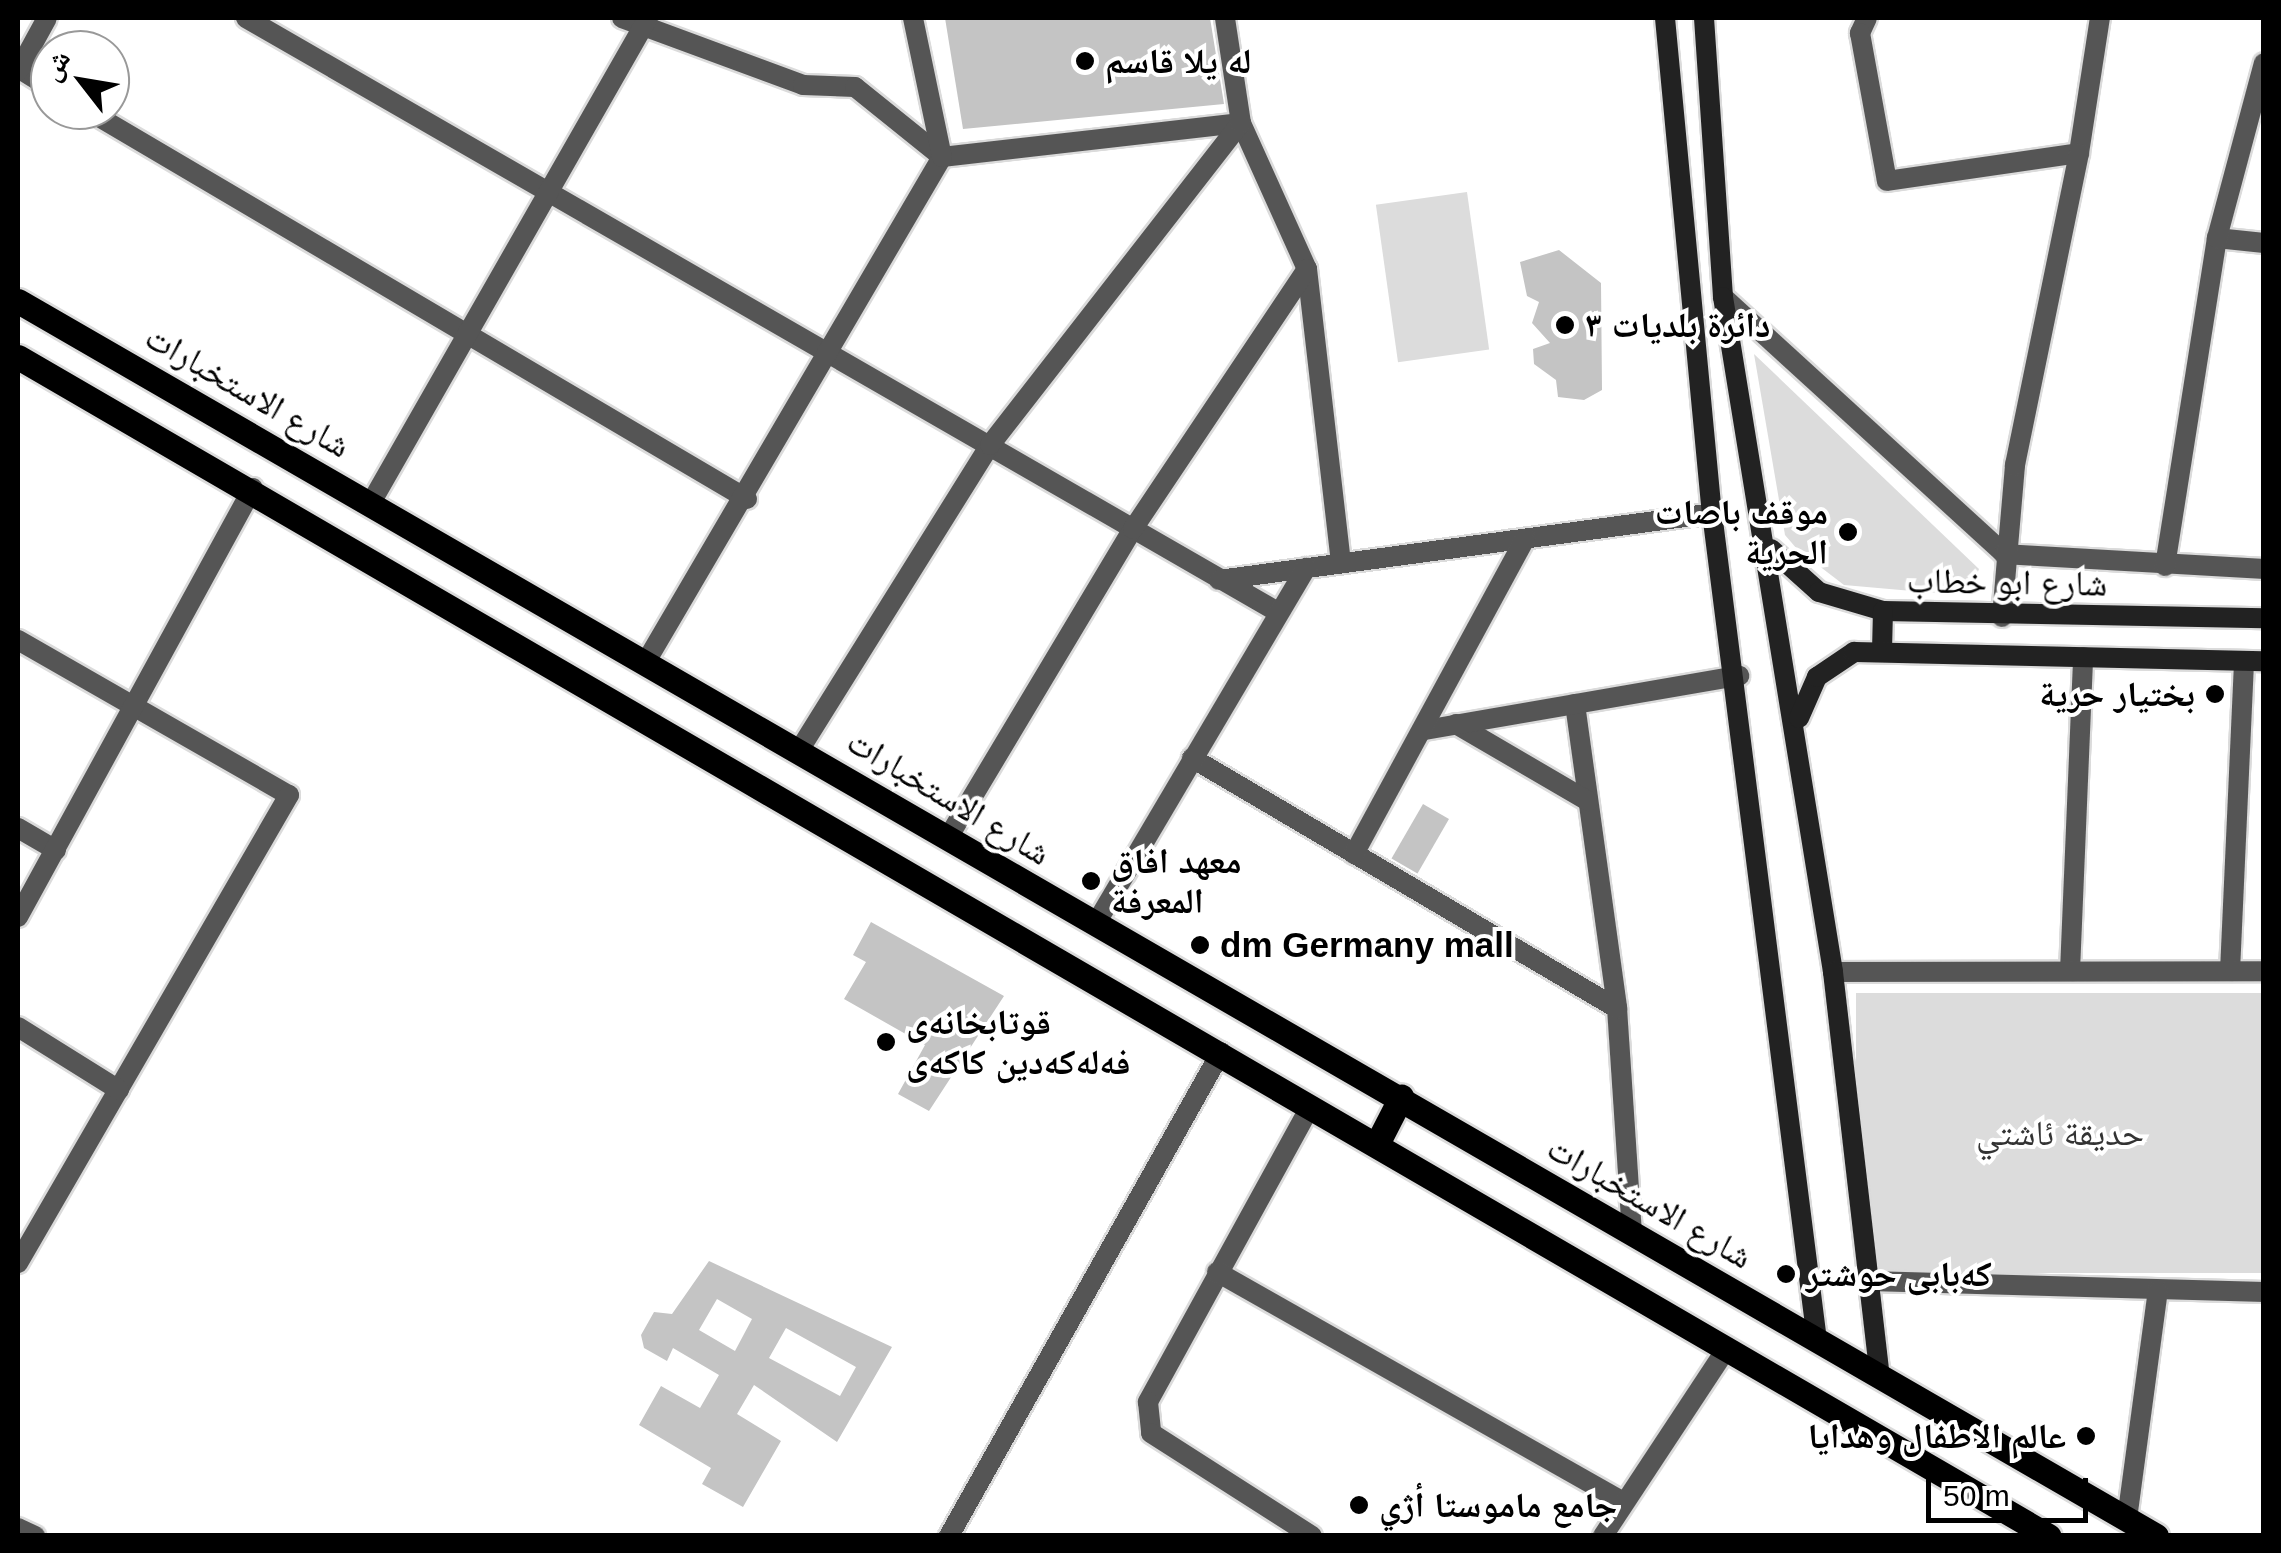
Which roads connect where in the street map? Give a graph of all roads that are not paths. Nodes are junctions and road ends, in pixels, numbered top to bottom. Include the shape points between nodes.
1 (46, 18) edge
2 (246, 18) edge
3 (622, 18) edge
4 (913, 18) edge
5 (1225, 18) edge
6 (1666, 18) edge
7 (1704, 18) edge
8 (1868, 18) edge
9 (2100, 18) edge
10 (646, 22) edge
11 (2264, 63) edge
12 (18, 69) edge
13 (2259, 94) edge
14 (1240, 123) junction
15 (120, 130) edge
16 (2079, 152) junction
17 (942, 157) junction
18 (547, 196) junction
19 (2217, 238) junction
20 (2264, 242) edge
21 (1307, 269) junction
22 (1723, 298) junction
23 (18, 301) edge
24 (462, 336) junction
25 (832, 356) junction
26 (18, 357) edge
27 (990, 446) junction
28 (253, 488) junction
29 (747, 499) junction
30 (372, 502) junction
31 (1712, 514) junction
32 (1134, 529) junction
33 (1525, 539) junction
34 (1770, 548) junction
35 (2004, 554) junction
36 (1341, 563) junction
37 (2166, 566) junction
38 (1306, 568) junction
39 (2264, 568) edge
40 (1218, 580) junction
41 (1276, 611) junction
42 (1882, 611) junction
43 (2002, 617) junction
44 (2264, 618) edge
45 (18, 640) edge
46 (1882, 650) junction
47 (2083, 658) junction
48 (647, 660) junction
49 (2254, 661) edge
50 (1739, 676) junction
51 (1575, 704) junction
52 (139, 707) junction
53 (1456, 724) junction
54 (1797, 724) junction
55 (1425, 730) junction
56 (800, 749) junction
57 (1192, 758) junction
58 (1588, 801) junction
59 (18, 828) edge
60 (949, 836) junction
61 (56, 850) junction
62 (1354, 854) junction
63 (18, 917) edge
64 (1095, 925) junction
65 (2070, 971) junction
66 (2230, 971) junction
67 (2264, 971) edge
68 (1833, 972) junction
69 (1617, 1008) junction
70 (18, 1027) edge
71 (1221, 1052) junction
72 (119, 1090) junction
73 (1400, 1098) junction
74 (1310, 1107) junction
75 (1378, 1142) junction
76 (1632, 1232) junction
77 (18, 1262) edge
78 (1217, 1272) junction
79 (1870, 1281) junction
80 (2158, 1291) junction
81 (2264, 1292) edge
82 (1817, 1340) junction
83 (1727, 1348) junction
84 (1880, 1376) junction
85 (1624, 1502) junction
86 (2127, 1518) junction
87 (2011, 1526) edge
88 (18, 1528) edge
89 (34, 1536) edge
90 (950, 1536) edge
91 (1312, 1536) edge
92 (1602, 1536) edge
93 (2050, 1536) edge
94 (2156, 1536) edge

1 - 12 street
2 - 18 street
3 - 10 street
4 - 17 street
5 - 14 street
6 - 31 main road
7 - 22 main road
8 - 16 street via 1860,33 1888,182
9 - 16 street
10 - 17 street via 803,86 855,86
10 - 18 street
11 - 13 street
13 - 19 street
14 - 17 street
14 - 21 street
14 - 27 street
15 - 24 street
16 - 35 street
17 - 25 street
18 - 24 street
18 - 25 street
19 - 20 street
19 - 37 street
21 - 32 street
21 - 36 street
22 - 34 main road
22 - 35 street
23 - 30 main road, شارع الاستخبارات
24 - 29 street
24 - 30 street
25 - 27 street
25 - 29 street
26 - 28 main road
27 - 32 street
27 - 56 street
28 - 52 street
28 - 71 main road
29 - 48 street
30 - 48 main road, شارع الاستخبارات
31 - 33 street
31 - 50 main road
32 - 40 street
32 - 60 street
33 - 36 street
33 - 55 street
34 - 42 main road, شارع ابو خطاب via 1819,592
34 - 54 main road
35 - 37 street
35 - 43 street
36 - 38 street
37 - 39 street
38 - 40 street
38 - 41 street
40 - 41 street
41 - 57 street
42 - 43 main road, شارع ابو خطاب
42 - 46 main road
43 - 44 main road, شارع ابو خطاب
45 - 52 street
46 - 47 main road, شارع ابو خطاب
46 - 54 main road, شارع ابو خطاب via 1830,662
47 - 49 main road, شارع ابو خطاب
47 - 65 street
48 - 56 main road, شارع الاستخبارات
49 - 66 street
50 - 51 street
50 - 82 main road
51 - 53 street
51 - 58 street
52 - 61 street
52 - 72 street via 289,795
53 - 55 street
53 - 58 street
54 - 68 main road
55 - 62 street
56 - 60 main road, شارع الاستخبارات
57 - 62 street
57 - 64 street
58 - 69 street
59 - 61 street
60 - 64 main road, شارع الاستخبارات
61 - 63 street
62 - 69 street
64 - 73 main road, شارع الاستخبارات
65 - 66 street
65 - 68 street
66 - 67 street
68 - 79 main road
69 - 76 street
70 - 72 street
71 - 74 main road
71 - 90 street
72 - 77 street
73 - 75 main road
73 - 76 main road, شارع الاستخبارات
74 - 75 main road
74 - 78 street
75 - 83 main road
76 - 82 main road, شارع الاستخبارات
78 - 85 street
78 - 91 street via 1148,1402 1151,1433
79 - 80 street
79 - 84 main road
80 - 81 street
80 - 86 street
82 - 84 main road, شارع الاستخبارات
83 - 85 street
83 - 87 main road
84 - 86 main road, شارع الاستخبارات
85 - 92 street
86 - 94 main road, شارع الاستخبارات
87 - 93 main road
88 - 89 street

